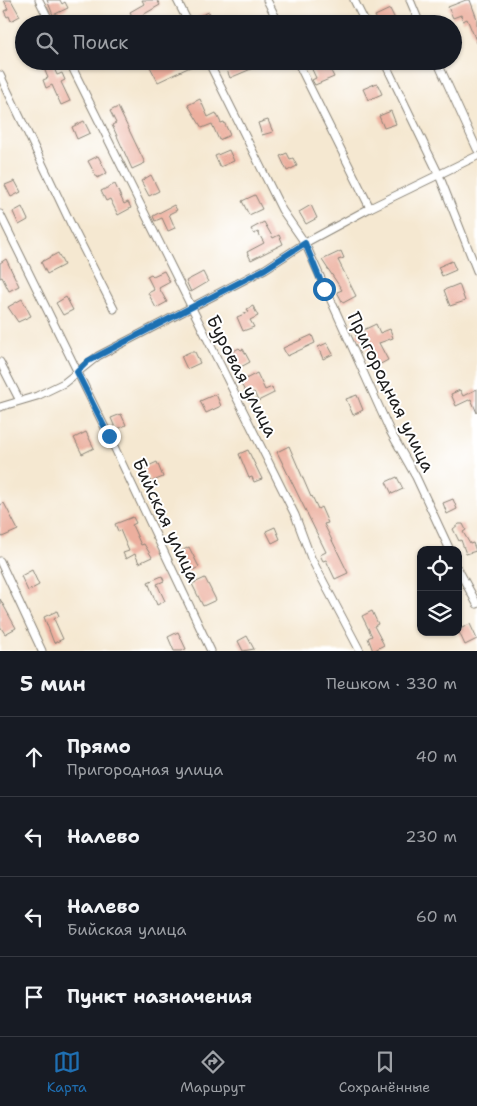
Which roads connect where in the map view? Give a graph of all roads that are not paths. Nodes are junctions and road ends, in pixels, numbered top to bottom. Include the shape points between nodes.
1 (39, 0) edge
2 (177, 0) edge
3 (267, 0) edge
4 (354, 0) edge
5 (410, 0) edge
6 (46, 15) edge
7 (184, 15) edge
8 (274, 15) edge
9 (362, 15) edge
10 (416, 15) edge
11 (73, 70) edge
12 (212, 70) edge
13 (301, 70) edge
14 (388, 70) edge
15 (441, 70) edge
16 (0, 75) edge
17 (477, 149) edge
18 (477, 156) edge
19 (439, 175) junction
20 (370, 208) junction
21 (0, 214) edge
22 (305, 243) junction
23 (477, 271) edge
24 (114, 309) dead end
25 (191, 309) junction
26 (0, 362) edge
27 (77, 372) junction
28 (20, 399) junction
29 (0, 407) edge
30 (448, 546) edge
31 (0, 561) edge
32 (462, 576) edge
33 (477, 604) edge
34 (42, 651) edge
35 (211, 651) edge
36 (360, 651) edge

1 - 6 street
2 - 7 street
3 - 8 street
4 - 9 street
5 - 10 street
11 - 25 street, Буровая улица
12 - 22 street, Пригородная улица via 282,210
13 - 20 street
14 - 19 street
15 - 17 street
16 - 24 street
18 - 19 street
19 - 20 street
19 - 23 street
20 - 22 street
21 - 27 street, Бийская улица
22 - 25 street
22 - 30 street, Пригородная улица via 390,431
25 - 27 street via 98,356
25 - 36 street, Буровая улица via 295,515 311,558
26 - 28 street
27 - 28 street via 51,390
27 - 35 street, Бийская улица
28 - 29 street
31 - 34 street
32 - 33 street

